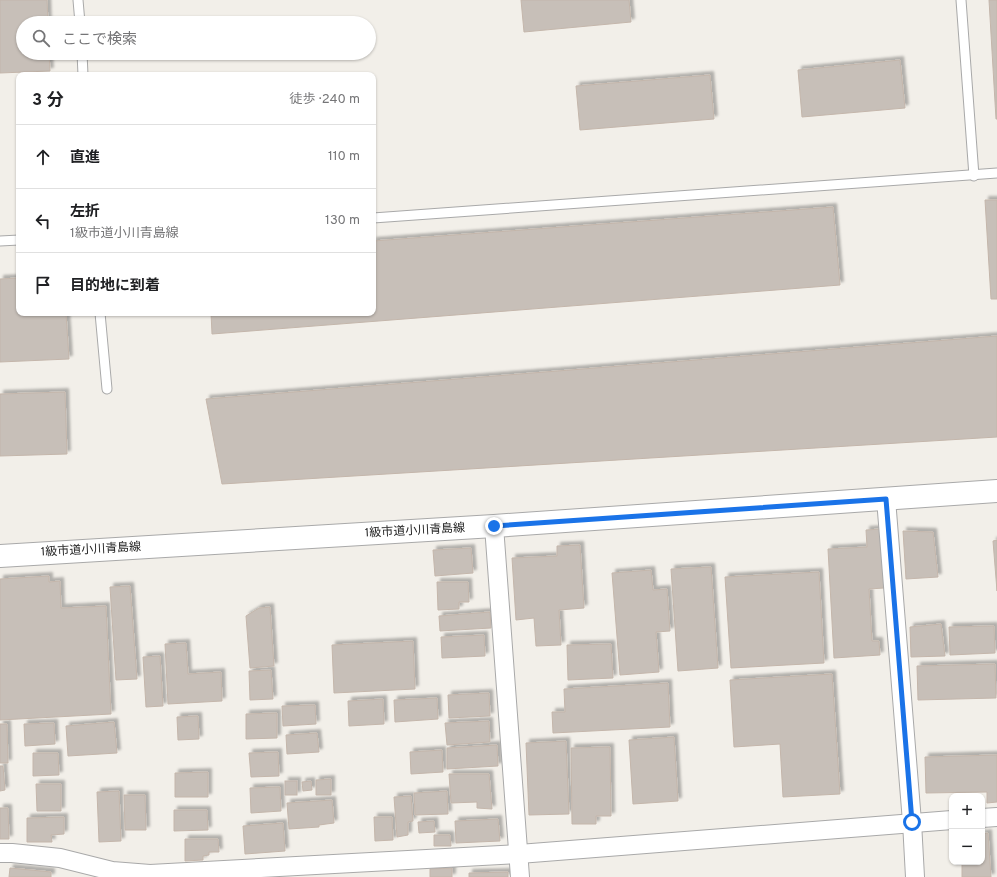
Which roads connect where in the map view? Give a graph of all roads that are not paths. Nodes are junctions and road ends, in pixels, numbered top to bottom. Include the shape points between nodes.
1 (78, 0) edge
2 (961, 0) edge
3 (79, 16) edge
4 (82, 60) edge
5 (83, 72) edge
6 (997, 174) edge
7 (974, 176) junction
8 (376, 218) edge
9 (16, 240) edge
10 (0, 241) edge
11 (100, 316) edge
12 (107, 389) dead end
13 (997, 491) edge
14 (886, 499) junction
15 (494, 526) junction
16 (0, 556) edge
17 (997, 817) edge
18 (985, 818) edge
19 (949, 820) edge
20 (912, 822) junction
21 (0, 853) edge
22 (519, 854) junction
23 (520, 877) edge
24 (915, 877) edge

1 - 3 lane
2 - 7 lane
4 - 5 lane
6 - 7 lane
7 - 8 lane
9 - 10 lane
11 - 12 lane
13 - 14 street, 1級市道小川青島線
14 - 15 street, 1級市道小川青島線
14 - 20 street
15 - 16 street, 1級市道小川青島線
15 - 22 street
17 - 18 street
19 - 20 street
20 - 22 street
20 - 24 street
21 - 22 street via 60,858 112,871 150,874
22 - 23 street

